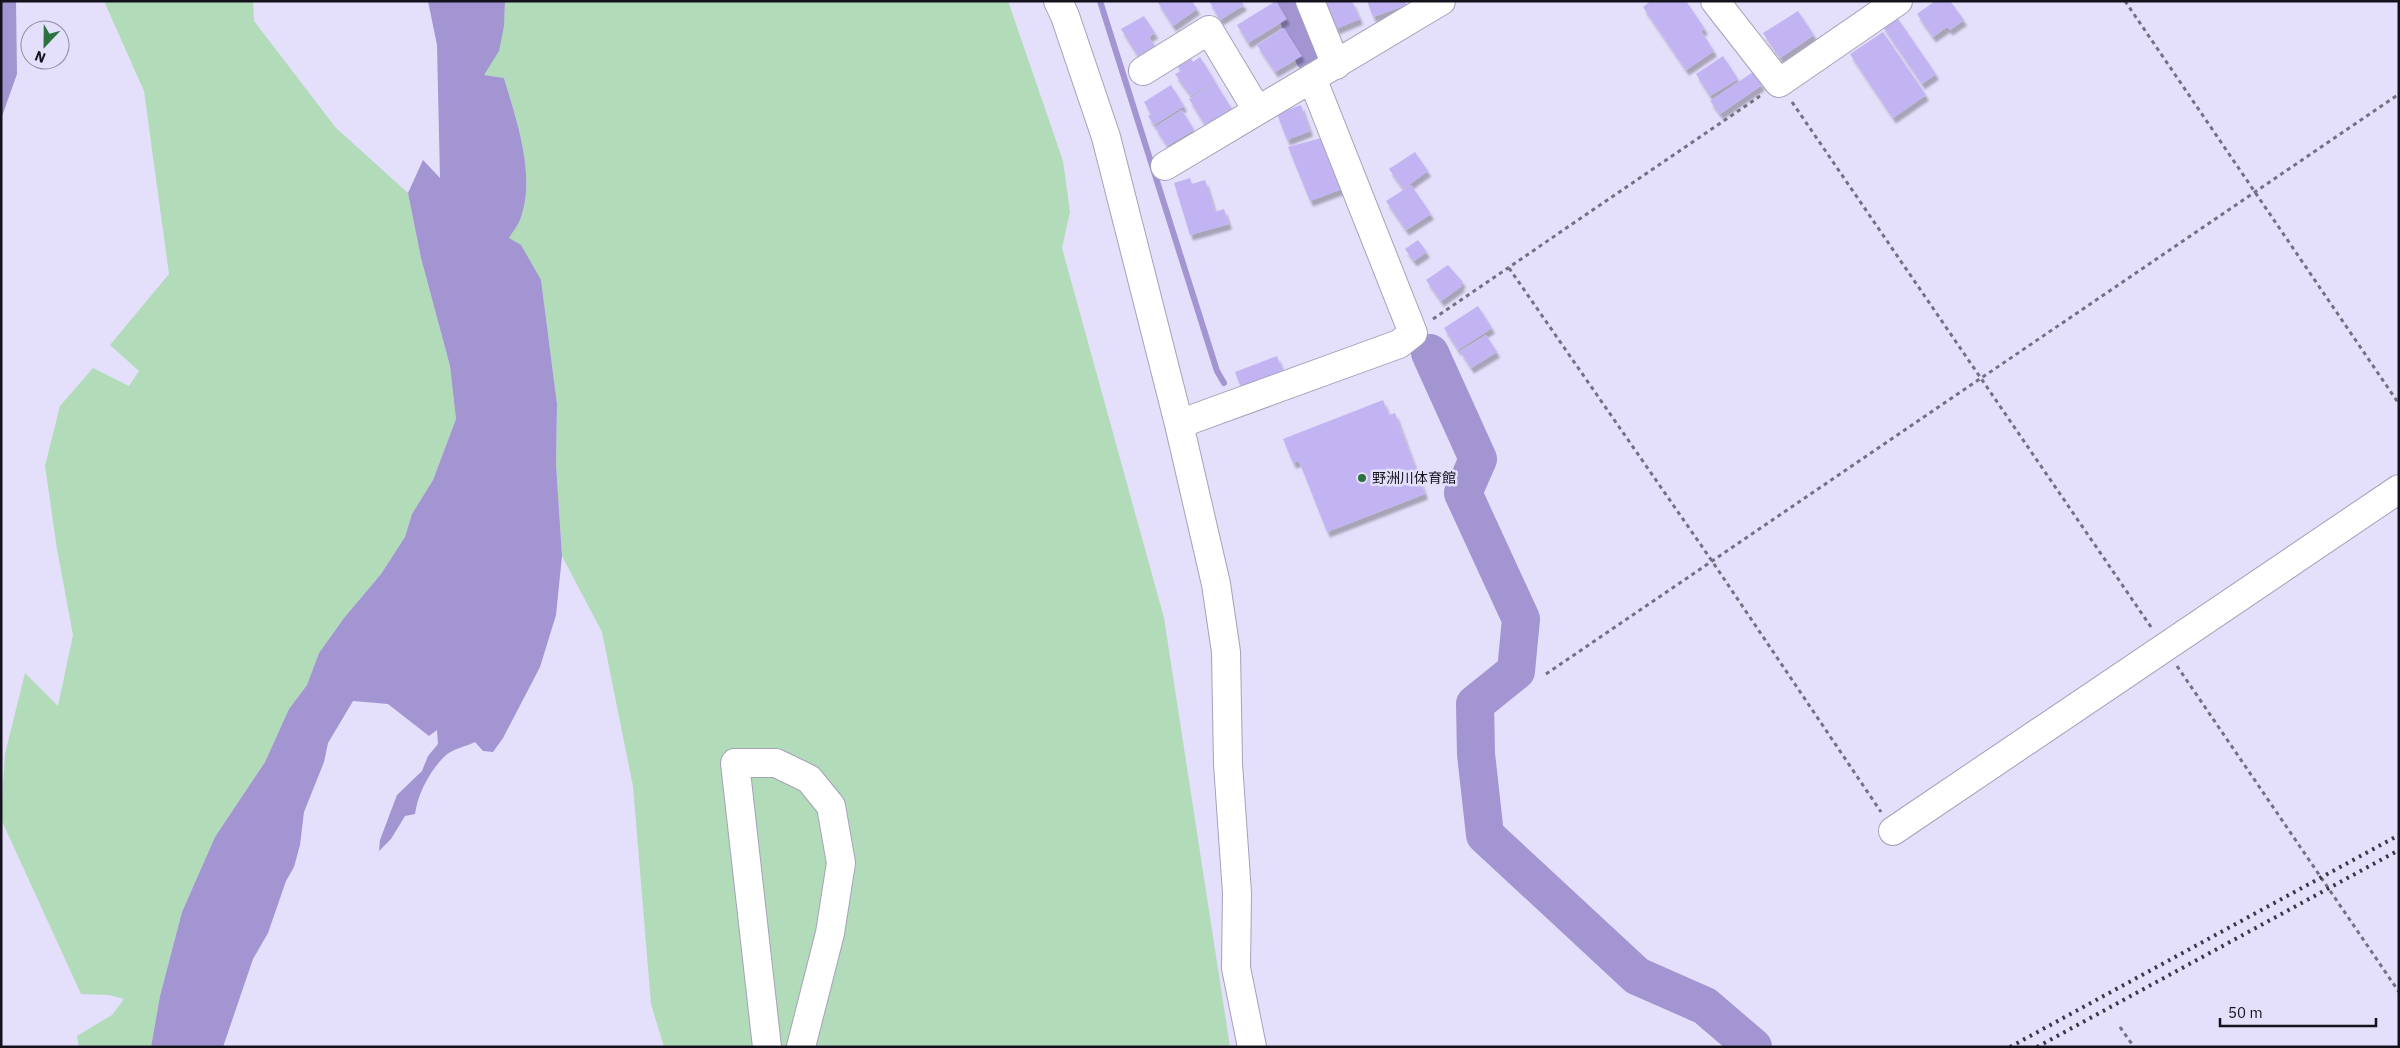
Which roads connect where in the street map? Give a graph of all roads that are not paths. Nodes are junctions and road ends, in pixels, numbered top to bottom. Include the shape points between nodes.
1 (1058, 1) edge
2 (1310, 1) edge
3 (1441, 1) edge
4 (1715, 1) edge
5 (1898, 1) edge
6 (1336, 64) junction
7 (1143, 71) dead end
8 (1312, 78) junction
9 (1257, 110) junction
10 (1165, 166) dead end
11 (1179, 424) junction
12 (2399, 489) edge
13 (1893, 831) road end
14 (767, 1047) edge
15 (802, 1047) edge
16 (1252, 1047) edge

1 - 11 street via 1106,137
2 - 6 street
3 - 6 street
4 - 5 street via 1779,83
6 - 8 street
7 - 9 street via 1209,30
8 - 9 street
8 - 11 street via 1413,333 1399,344
9 - 10 street
11 - 16 street via 1216,584 1225,642 1236,893 1236,968
12 - 13 street
14 - 15 street via 735,763 776,763 808,779 831,806 841,863 830,933

